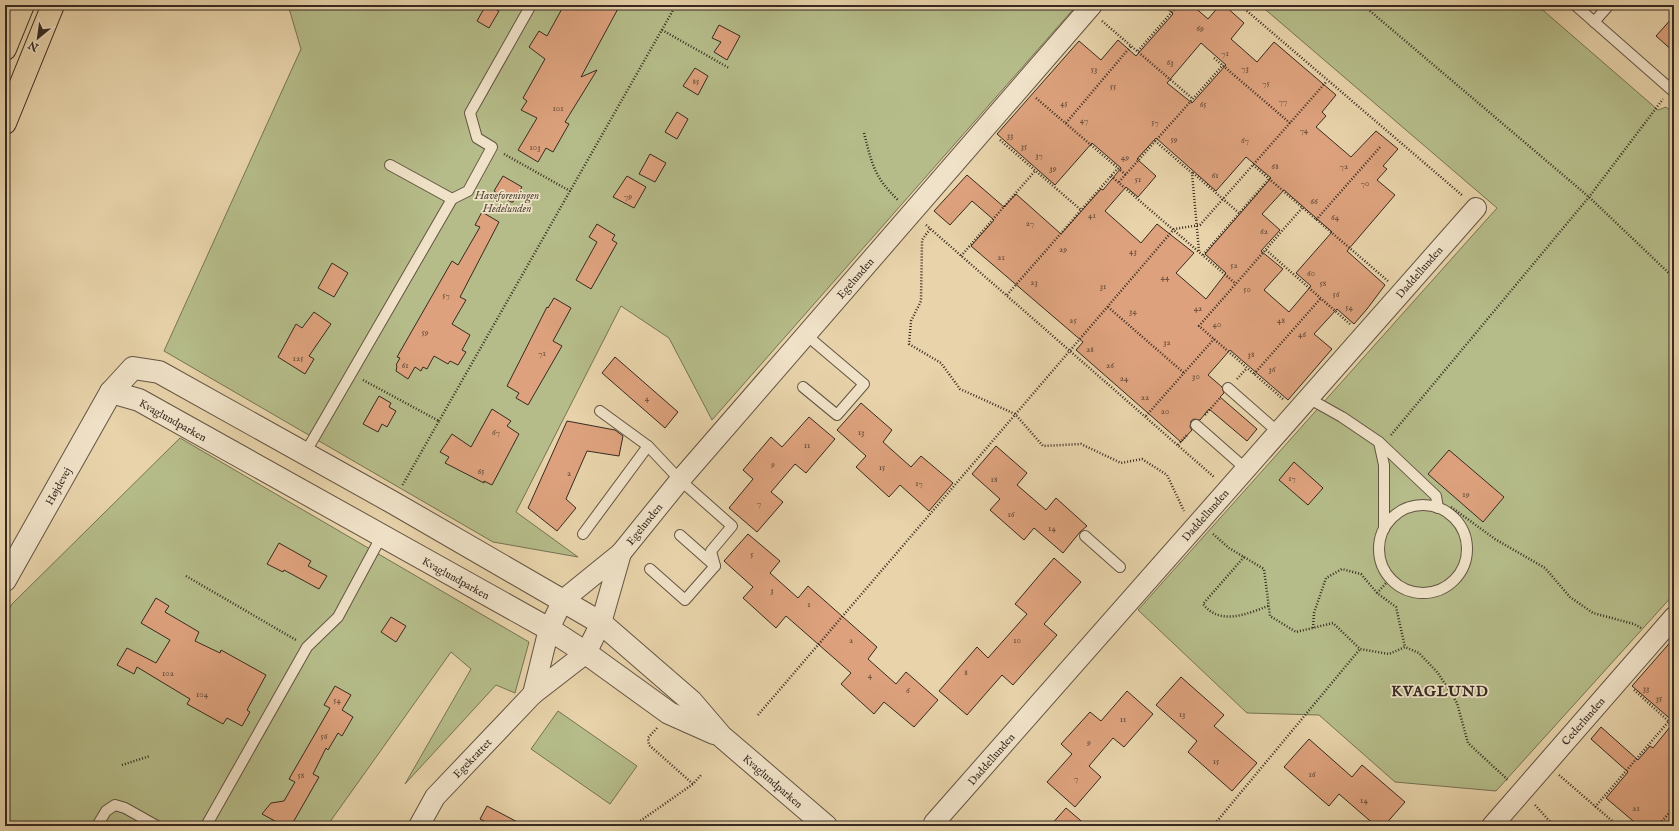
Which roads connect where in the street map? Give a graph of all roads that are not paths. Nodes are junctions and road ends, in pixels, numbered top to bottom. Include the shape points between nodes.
1 (23, 5) edge
2 (54, 5) edge
3 (531, 5) edge
4 (1575, 5) edge
5 (1609, 5) edge
6 (1091, 7) edge
7 (1594, 22) junction
8 (5, 50) edge
9 (1672, 90) edge
10 (5, 123) edge
11 (390, 165) dead end
12 (452, 199) junction
13 (1476, 208) road end
14 (805, 334) junction
15 (803, 387) dead end
16 (1228, 388) road end
17 (111, 392) junction
18 (1302, 405) junction
19 (600, 411) dead end
20 (1196, 425) road end
21 (1278, 432) junction
22 (1379, 442) junction
23 (648, 446) junction
24 (304, 455) junction
25 (1246, 469) junction
26 (680, 480) junction
27 (1438, 508) junction
28 (1384, 529) junction
29 (583, 534) dead end
30 (680, 535) dead end
31 (1085, 536) dead end
32 (381, 537) junction
33 (621, 553) junction
34 (715, 566) junction
35 (1120, 567) dead end
36 (650, 569) dead end
37 (5, 580) edge
38 (563, 600) junction
39 (1674, 617) edge
40 (601, 623) junction
41 (549, 629) junction
42 (586, 653) junction
43 (532, 694) junction
44 (721, 736) junction
45 (933, 825) edge
46 (97, 826) edge
47 (157, 826) edge
48 (206, 826) edge
49 (419, 826) edge
50 (826, 826) edge
51 (1492, 826) edge

1 - 8 highway
2 - 10 highway
3 - 12 lane via 470,113 477,138 492,147 468,191
4 - 7 lane
5 - 7 lane
6 - 14 street, Egelunden
7 - 9 lane
11 - 12 lane
12 - 24 lane
13 - 18 street, Daddellunden
14 - 15 lane via 864,384 837,415
14 - 26 street, Egelunden
16 - 21 lane
17 - 24 street, Kvaglundparken via 133,368 160,372
17 - 32 street, Kvaglundparken via 139,400
17 - 37 street, Højdevej
18 - 21 street, Daddellunden
18 - 22 lane via 1342,417
19 - 23 lane
20 - 25 lane
21 - 25 street, Daddellunden
22 - 27 lane via 1436,496
22 - 28 lane via 1384,465
23 - 26 lane
23 - 29 lane
24 - 38 street, Kvaglundparken
25 - 45 street, Daddellunden
26 - 33 street, Egelunden
26 - 34 lane via 732,526 711,551
27 - 28 lane via 1428,505 1407,508 1397,513
27 - 28 lane via 1456,520 1466,541 1467,553 1459,574 1442,589 1425,593 1408,591 1390,579 1379,555 1380,539
30 - 34 lane
31 - 35 lane
32 - 41 street, Kvaglundparken
32 - 48 lane via 338,617 307,647
33 - 38 street, Egelunden
33 - 40 street, Egelunden
34 - 36 lane via 685,600
38 - 40 street, Kvaglundparken
38 - 41 street, Egelunden
39 - 51 street, Cederlunden
40 - 42 street, Egelunden
40 - 44 street, Kvaglundparken via 691,701
41 - 42 street, Kvaglundparken
41 - 43 street, Egekrattet
42 - 43 street, Egekrattet
42 - 44 street, Kvaglundparken via 669,713
43 - 49 street, Egekrattet via 435,797
44 - 50 street, Kvaglundparken
46 - 47 lane via 106,811 115,805

